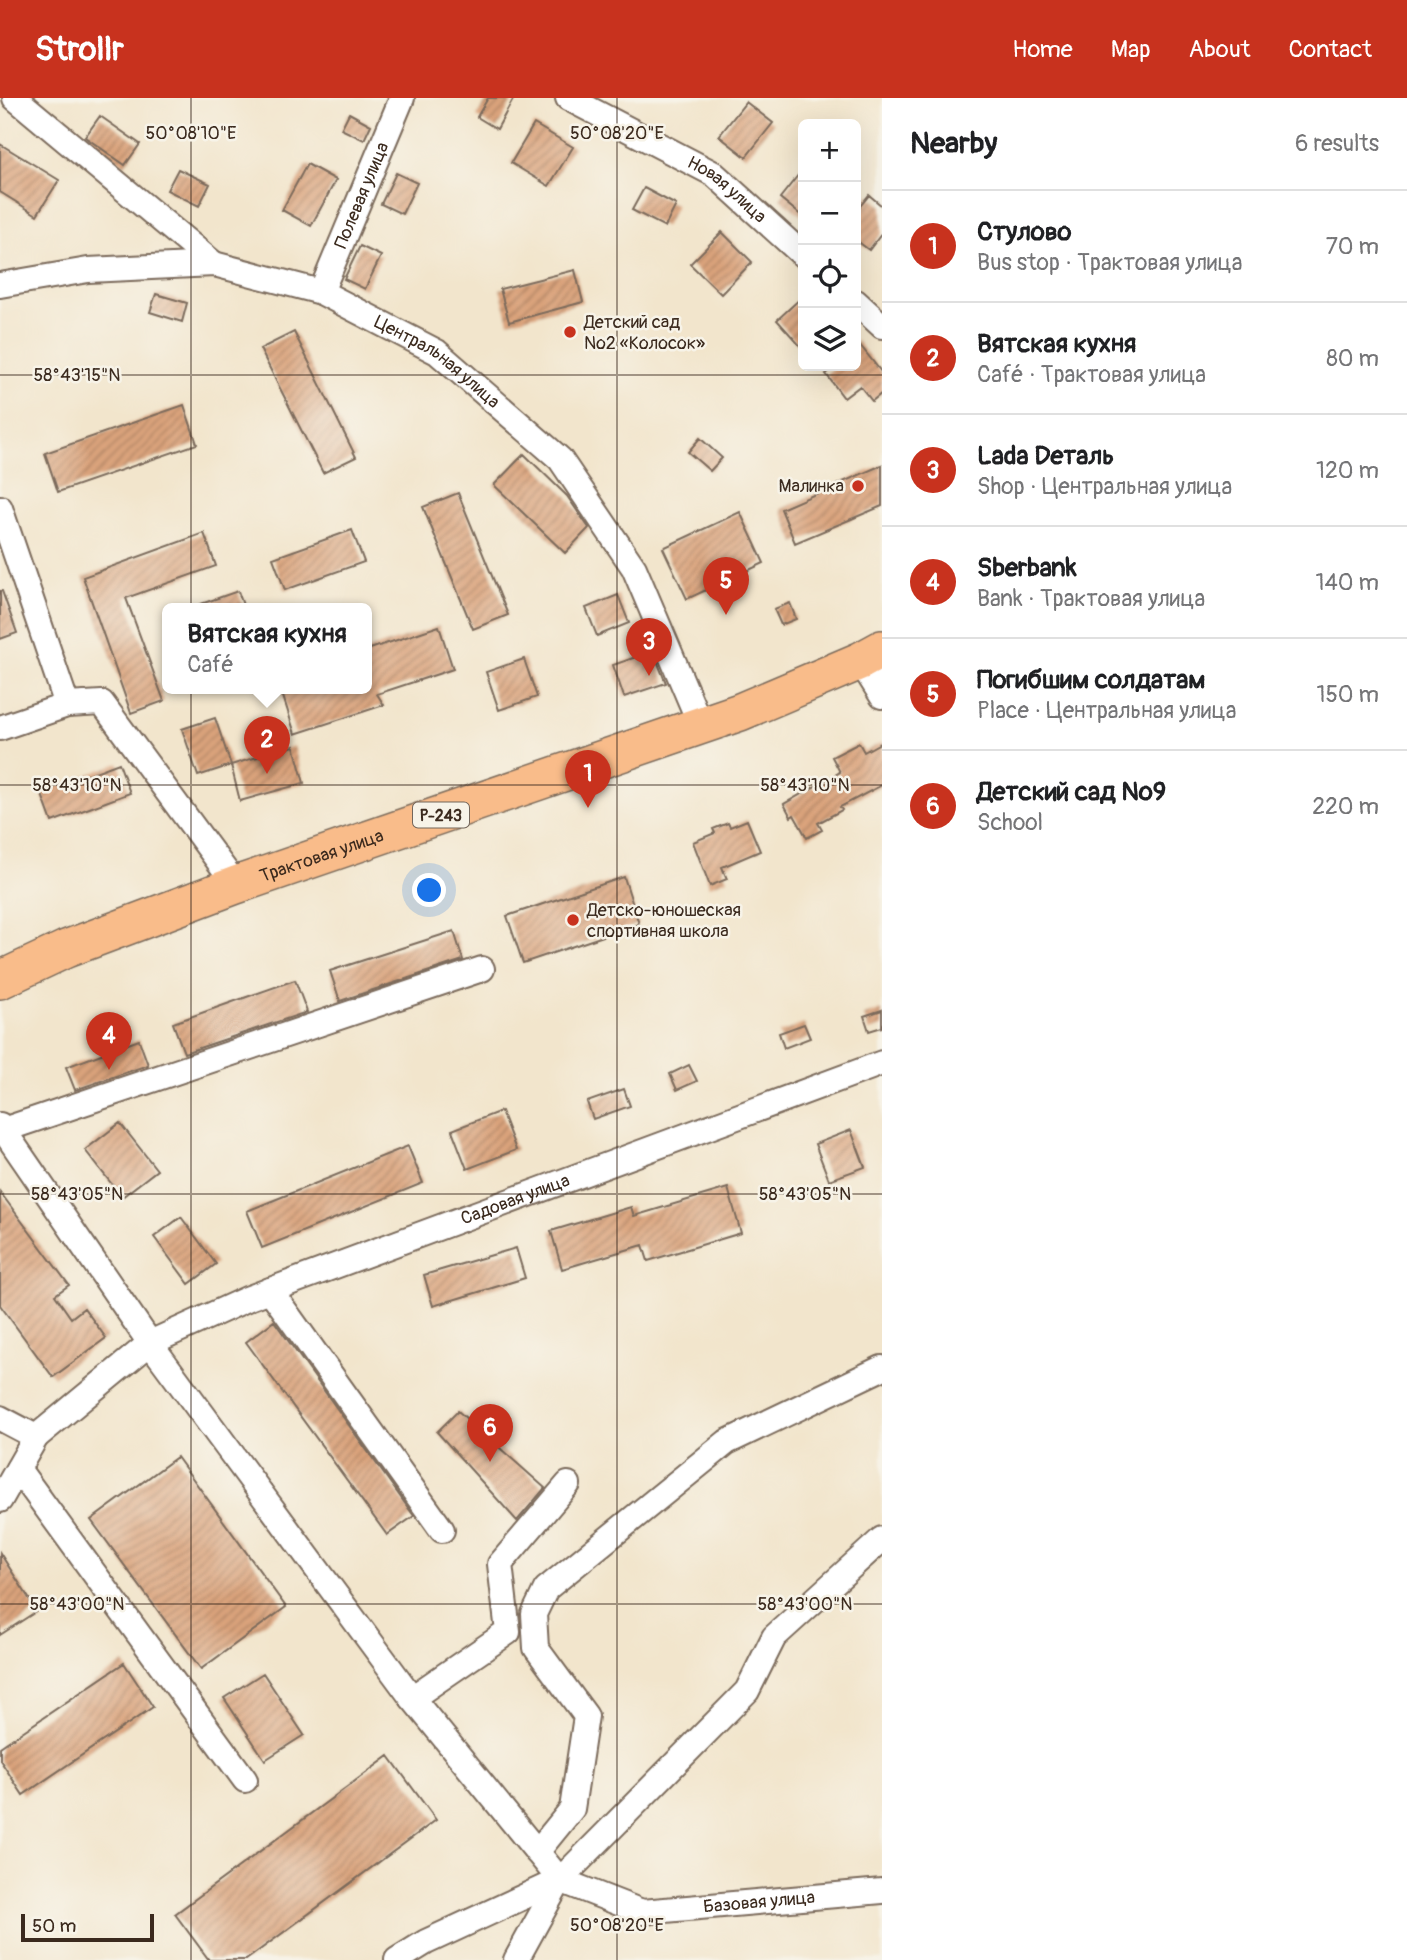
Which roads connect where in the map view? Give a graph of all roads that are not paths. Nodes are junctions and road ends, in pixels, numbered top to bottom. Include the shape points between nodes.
1 (15, 98) edge
2 (36, 98) edge
3 (402, 98) edge
4 (568, 98) edge
5 (43, 124) junction
6 (798, 250) edge
7 (214, 264) junction
8 (0, 285) edge
9 (321, 292) junction
10 (861, 307) edge
11 (882, 326) edge
12 (0, 508) edge
13 (871, 655) edge
14 (882, 696) edge
15 (67, 705) junction
16 (701, 726) junction
17 (0, 728) edge
18 (236, 885) junction
19 (482, 969) dead end
20 (0, 979) edge
21 (882, 1063) edge
22 (2, 1128) edge
23 (270, 1290) junction
24 (150, 1343) junction
25 (882, 1368) edge
26 (0, 1418) edge
27 (36, 1437) junction
28 (18, 1469) junction
29 (568, 1484) dead end
30 (0, 1500) edge
31 (442, 1530) dead end
32 (882, 1539) edge
33 (412, 1698) junction
34 (246, 1780) dead end
35 (537, 1852) junction
36 (561, 1880) junction
37 (882, 1891) edge
38 (397, 1960) edge
39 (516, 1960) edge

1 - 5 street
2 - 5 street
3 - 9 street, Полевая улица
4 - 6 street, Новая улица via 714,174
5 - 7 street
7 - 8 street, Центральная улица via 88,270
7 - 9 street, Центральная улица
9 - 16 street, Центральная улица via 438,352 560,459 634,568
10 - 11 street
12 - 15 street
13 - 14 street
13 - 16 highway, Трактовая улица / Р-243
15 - 17 street
15 - 18 street via 102,704
16 - 18 highway, Трактовая улица / Р-243
18 - 20 highway, Трактовая улица / Р-243
19 - 22 street
21 - 23 street, Садовая улица
22 - 24 street
23 - 24 street, Садовая улица
23 - 31 street
24 - 27 street, Садовая улица
24 - 33 street
25 - 35 street via 727,1442 546,1589 534,1614 536,1648 586,1716 572,1809
26 - 27 street
27 - 28 street
28 - 30 street
28 - 34 street
29 - 33 street via 500,1564 508,1632
32 - 36 street via 774,1637 747,1691
33 - 35 street
35 - 36 street
36 - 37 street, Базовая улица via 642,1912
36 - 38 street via 425,1942
36 - 39 street

